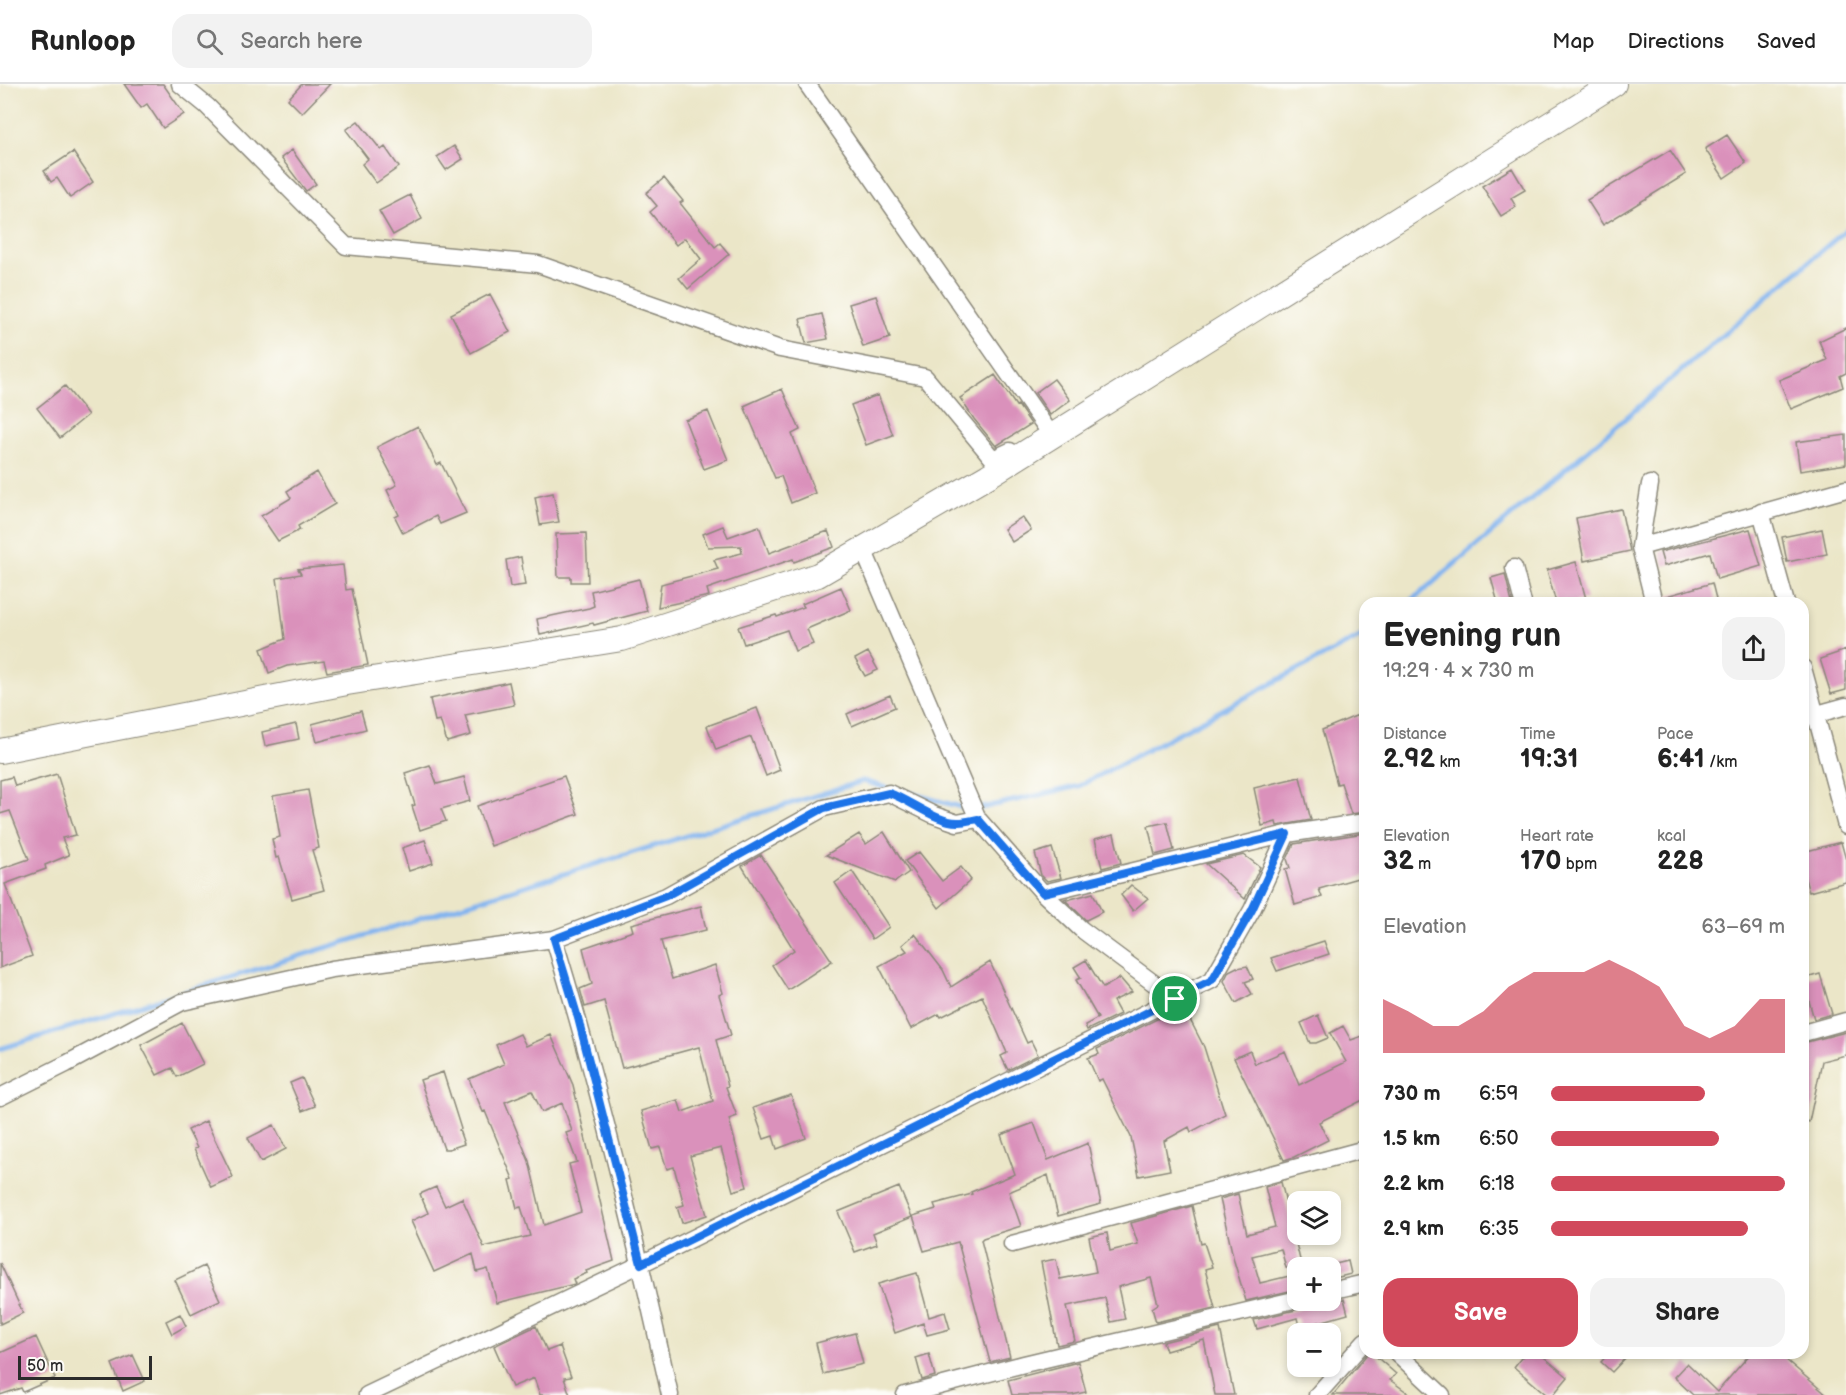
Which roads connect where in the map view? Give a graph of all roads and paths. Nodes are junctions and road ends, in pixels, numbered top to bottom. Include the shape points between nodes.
1 (180, 84) edge
2 (807, 84) edge
3 (1614, 84) edge
4 (1050, 434) junction
5 (1650, 484) dead end
6 (1846, 489) edge
7 (1761, 512) junction
8 (1640, 547) junction
9 (863, 549) junction
10 (1514, 568) dead end
11 (1521, 597) edge
12 (1652, 597) edge
13 (1784, 597) edge
14 (1846, 706) edge
15 (1809, 716) edge
16 (0, 751) edge
17 (978, 819) junction
18 (1359, 823) edge
19 (1846, 826) edge
20 (1287, 834) junction
21 (1043, 893) junction
22 (554, 939) junction
23 (1175, 999) junction
24 (1846, 1021) edge
25 (1809, 1031) edge
26 (0, 1097) edge
27 (1359, 1151) edge
28 (1012, 1244) dead end
29 (641, 1264) junction
30 (1359, 1284) edge
31 (1341, 1288) edge
32 (1287, 1302) edge
33 (1359, 1348) edge
34 (1403, 1359) edge
35 (1436, 1392) edge
36 (367, 1395) edge
37 (670, 1395) edge
38 (905, 1395) edge
39 (1317, 1395) edge

1 - 4 street via 207,106 346,246 537,264 780,349 925,377 993,459
2 - 4 street
3 - 4 street
4 - 9 street via 988,476
5 - 8 street
6 - 7 street
7 - 8 street
7 - 13 street
8 - 12 street
9 - 16 street via 818,575 622,639 347,683
9 - 17 street
10 - 11 street
14 - 15 street
15 - 19 street
17 - 21 street
17 - 22 street via 957,823 889,793 824,808 666,896
18 - 20 street
20 - 21 street
20 - 23 street via 1252,910 1212,980
21 - 23 street via 1081,929
22 - 26 street via 332,969 182,1002
22 - 29 street
23 - 29 street
24 - 25 street
27 - 28 street
29 - 36 street
29 - 37 street
30 - 31 street
32 - 38 street
33 - 39 street
34 - 35 street

